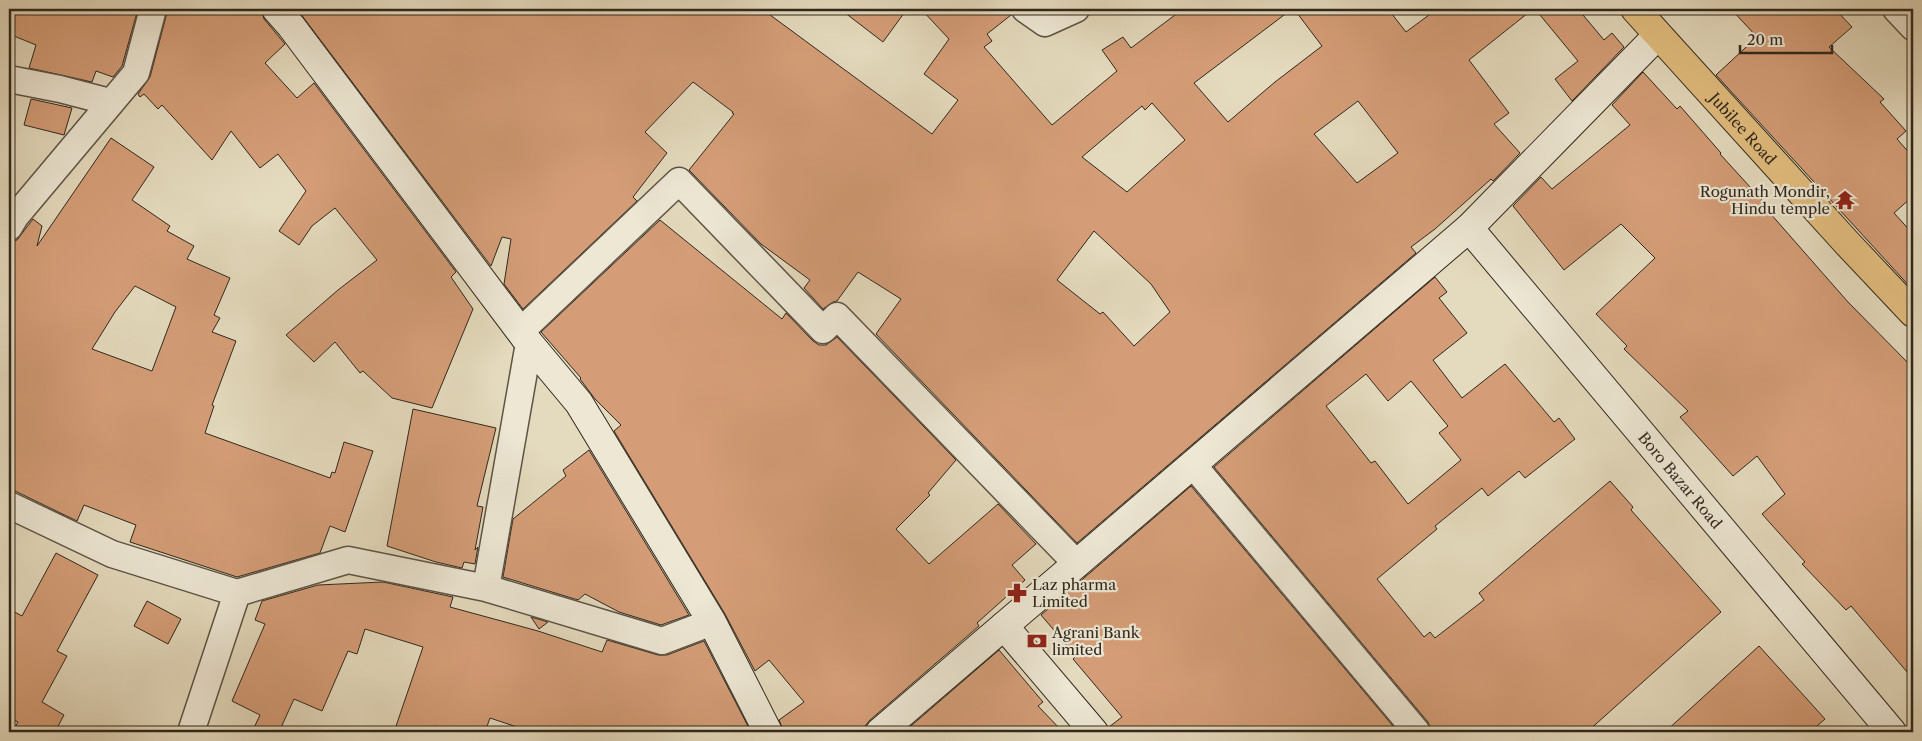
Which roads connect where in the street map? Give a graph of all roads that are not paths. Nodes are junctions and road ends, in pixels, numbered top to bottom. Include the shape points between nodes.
1 (153, 9) edge
2 (276, 9) edge
3 (1025, 9) edge
4 (1076, 9) edge
5 (1635, 9) edge
6 (1896, 9) edge
7 (1913, 27) edge
8 (1658, 35) junction
9 (9, 79) edge
10 (110, 102) junction
11 (9, 227) edge
12 (1469, 228) junction
13 (1913, 313) edge
14 (525, 337) junction
15 (1193, 465) junction
16 (9, 505) edge
17 (1077, 564) junction
18 (486, 588) junction
19 (237, 593) junction
20 (712, 622) junction
21 (1004, 626) junction
22 (191, 732) edge
23 (768, 732) edge
24 (880, 732) edge
25 (1094, 732) edge
26 (1417, 732) edge
27 (1892, 732) edge

1 - 10 street via 136,73
2 - 14 street
3 - 4 street via 1045,23
5 - 8 main road, Jubilee Road
6 - 7 street
8 - 12 street
8 - 13 main road, Jubilee Road
9 - 10 street
10 - 11 street
12 - 15 street
12 - 27 street, Boro Bazar Road
14 - 17 street via 679,180 823,330 837,316
14 - 18 street
14 - 20 street via 579,403
15 - 17 street
15 - 26 street
16 - 19 street via 112,554
17 - 21 street
18 - 19 street via 348,560
18 - 20 street via 662,640
19 - 22 street
20 - 23 street
21 - 24 street
21 - 25 street

